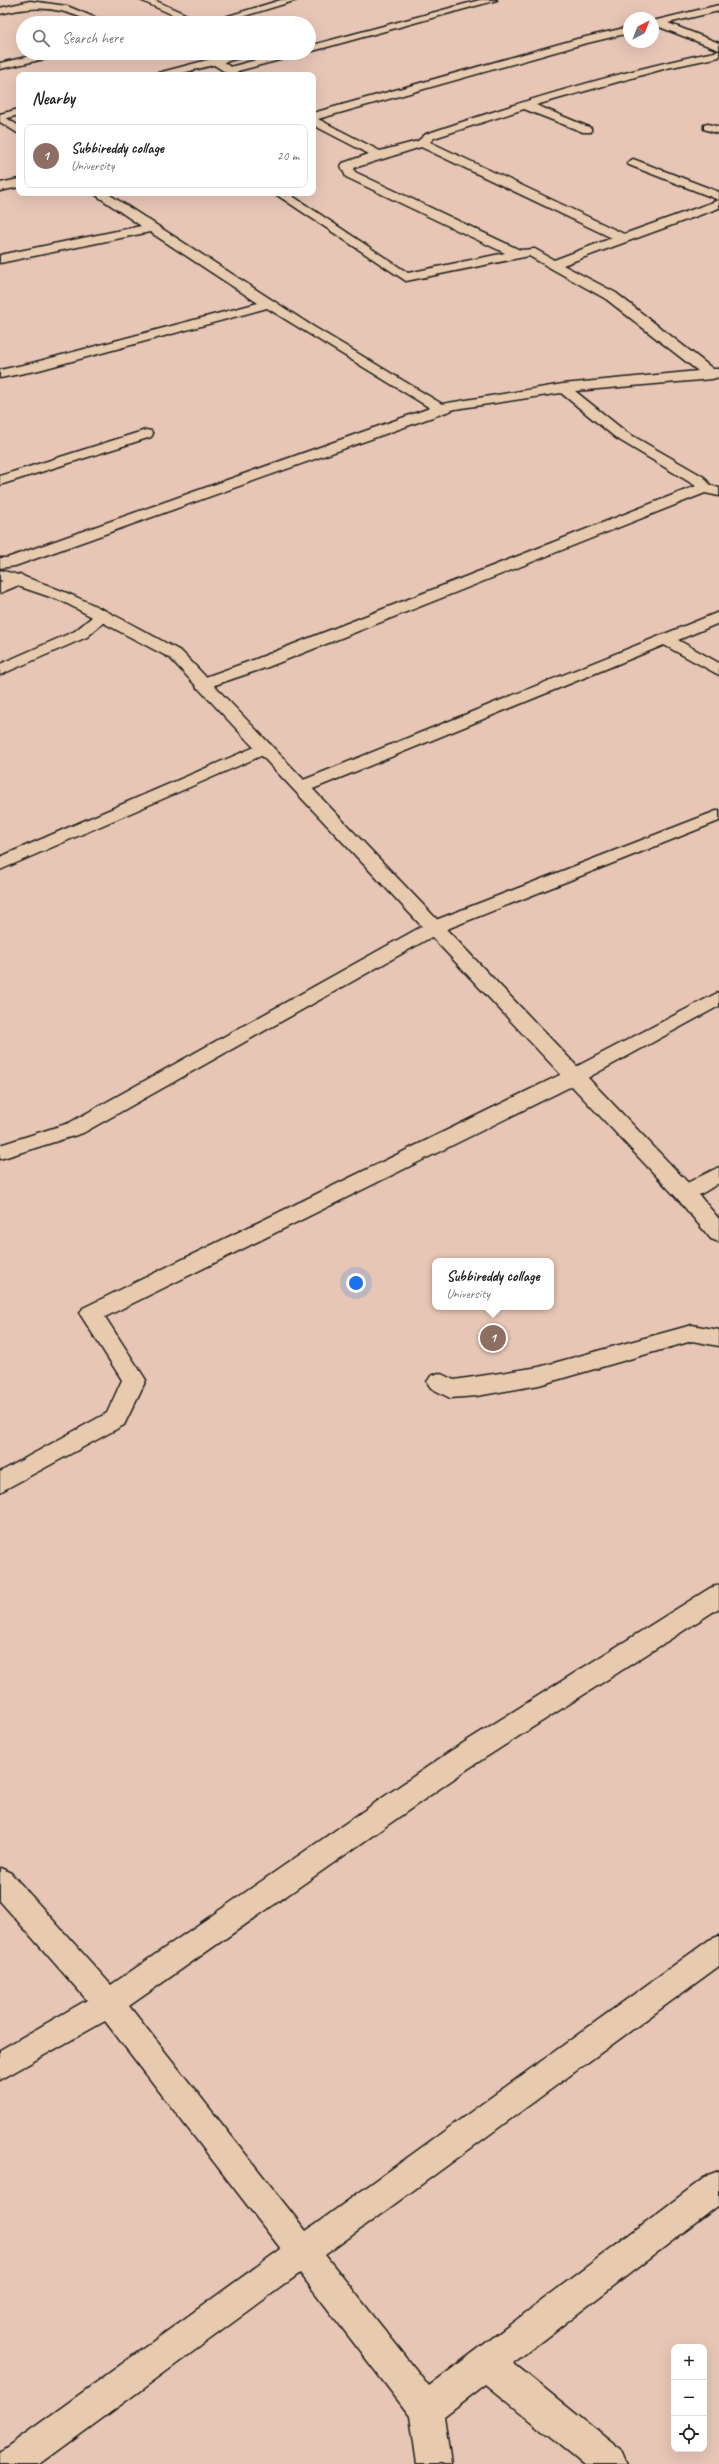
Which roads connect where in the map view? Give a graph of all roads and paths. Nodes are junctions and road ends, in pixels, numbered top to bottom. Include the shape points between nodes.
1 (145, 0) edge
2 (292, 0) edge
3 (492, 0) edge
4 (719, 8) edge
5 (0, 11) edge
6 (85, 16) edge
7 (183, 16) edge
8 (235, 16) edge
9 (659, 23) edge
10 (659, 25) edge
11 (623, 31) edge
12 (316, 47) edge
13 (719, 47) edge
14 (719, 54) edge
15 (27, 60) edge
16 (219, 60) edge
17 (273, 60) edge
18 (215, 61) junction
19 (0, 66) edge
20 (173, 72) edge
21 (232, 72) edge
22 (236, 72) edge
23 (525, 105) junction
24 (16, 113) edge
25 (0, 117) edge
26 (316, 117) edge
27 (316, 123) edge
28 (16, 128) edge
29 (16, 129) edge
30 (587, 130) dead end
31 (0, 132) edge
32 (422, 143) junction
33 (379, 155) junction
34 (633, 163) dead end
35 (16, 184) edge
36 (0, 187) edge
37 (104, 196) edge
38 (285, 196) edge
39 (719, 196) edge
40 (719, 204) edge
41 (151, 228) junction
42 (623, 238) junction
43 (520, 255) junction
44 (0, 259) edge
45 (553, 265) junction
46 (268, 304) junction
47 (0, 374) edge
48 (716, 374) edge
49 (563, 388) junction
50 (441, 409) junction
51 (146, 434) dead end
52 (0, 482) edge
53 (712, 490) edge
54 (0, 563) edge
55 (0, 575) edge
56 (20, 579) junction
57 (0, 588) edge
58 (104, 615) junction
59 (719, 617) edge
60 (665, 639) junction
61 (0, 670) edge
62 (719, 670) edge
63 (203, 684) junction
64 (264, 748) junction
65 (302, 787) junction
66 (719, 815) edge
67 (0, 864) edge
68 (435, 927) junction
69 (719, 998) edge
70 (575, 1076) junction
71 (0, 1152) edge
72 (719, 1174) edge
73 (685, 1193) junction
74 (719, 1234) edge
75 (719, 1338) edge
76 (439, 1382) dead end
77 (0, 1483) edge
78 (719, 1595) edge
79 (0, 1882) edge
80 (719, 1949) edge
81 (109, 2003) junction
82 (0, 2066) edge
83 (719, 2186) edge
84 (303, 2252) junction
85 (487, 2363) junction
86 (426, 2409) junction
87 (12, 2464) edge
88 (434, 2464) edge
89 (611, 2464) edge

1 - 7 street
2 - 8 street
3 - 12 street
4 - 9 street
5 - 6 street via 30,4 64,8
10 - 13 street
11 - 26 street via 581,41
14 - 23 street via 665,65
15 - 19 street
16 - 18 street
17 - 22 street
18 - 20 street
18 - 21 street
23 - 30 street
23 - 32 street via 430,136
24 - 25 street
25 - 28 street
27 - 33 street
29 - 31 street
32 - 33 street
32 - 42 street
33 - 43 street via 348,166 350,174
34 - 39 street
35 - 36 street
37 - 41 street
38 - 43 street via 406,277
40 - 42 street
41 - 44 street
41 - 46 street
42 - 45 street
43 - 45 street via 531,252
45 - 48 street via 611,296
46 - 47 street
46 - 50 street
48 - 49 street
49 - 50 street via 452,405
49 - 53 street via 621,435
50 - 54 street via 9,563
51 - 52 street
53 - 63 street
55 - 56 street
56 - 57 street
56 - 58 street
58 - 61 street via 81,634
58 - 63 street via 176,655
59 - 60 street
60 - 62 street
60 - 65 street
63 - 64 street
64 - 65 street
64 - 67 street
65 - 68 street
66 - 68 street
68 - 70 street
68 - 71 street via 76,1128
69 - 70 street
70 - 73 street
70 - 77 street via 90,1314 134,1380 116,1418
72 - 73 street
73 - 74 street
75 - 76 street via 692,1333 539,1376 477,1387 450,1389
78 - 81 street via 459,1760
79 - 81 street
80 - 84 street
81 - 82 street
81 - 84 street
83 - 85 street
84 - 86 street
84 - 87 street
85 - 86 street
85 - 89 street
86 - 88 street

